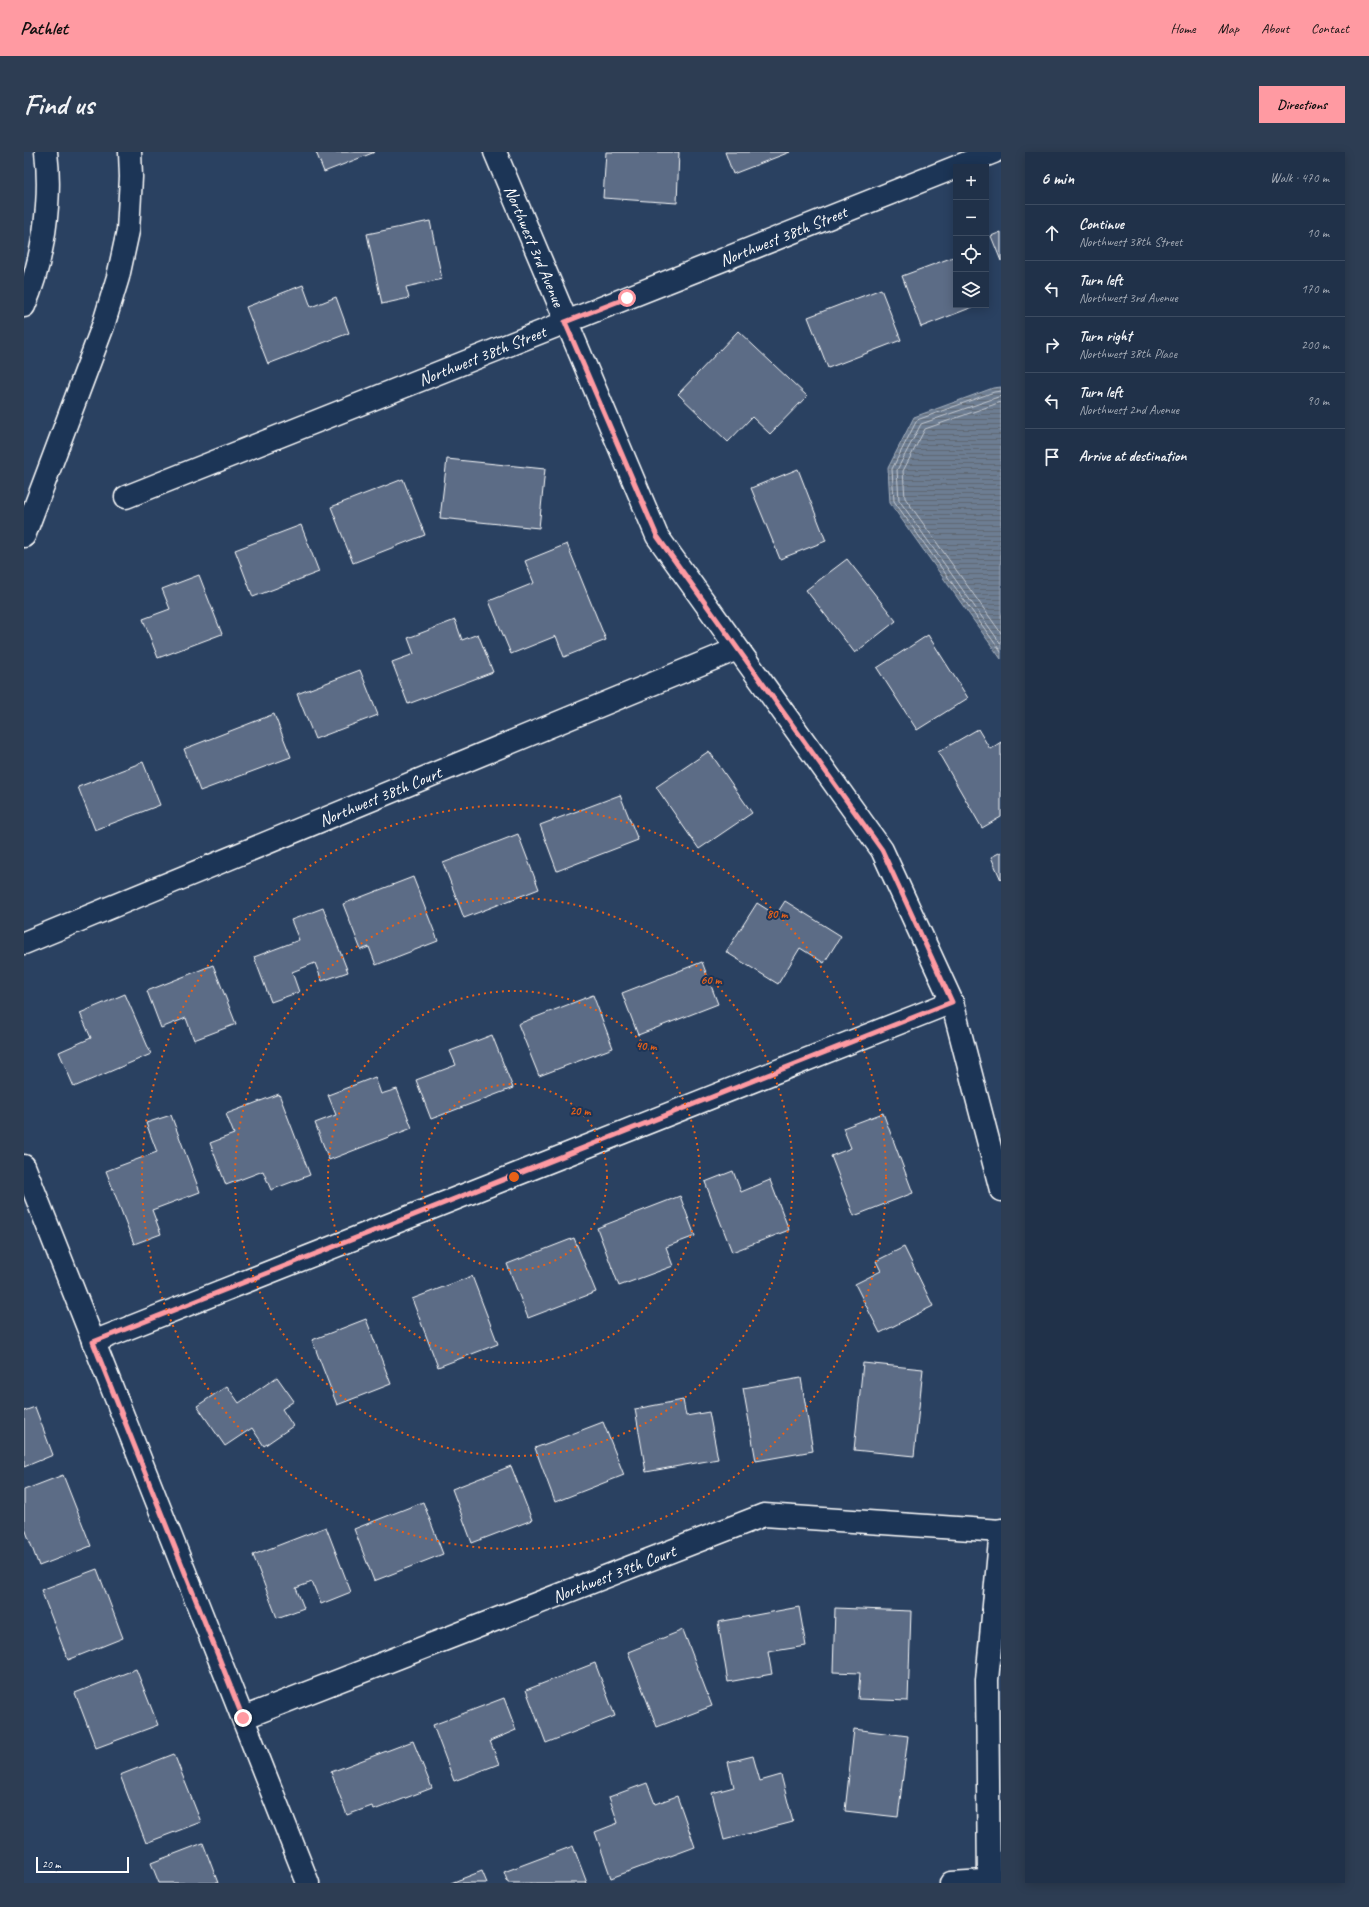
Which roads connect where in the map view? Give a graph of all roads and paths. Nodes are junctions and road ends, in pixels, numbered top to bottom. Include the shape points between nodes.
1 (46, 152) edge
2 (130, 152) edge
3 (495, 152) edge
4 (994, 152) edge
5 (24, 306) edge
6 (565, 322) junction
7 (126, 497) dead end
8 (24, 536) edge
9 (737, 649) junction
10 (24, 944) edge
11 (952, 1002) junction
12 (24, 1166) edge
13 (1001, 1190) edge
14 (93, 1342) junction
15 (1001, 1531) edge
16 (243, 1718) junction
17 (993, 1881) edge
18 (308, 1883) edge
19 (951, 1883) edge

1 - 5 main road via 46,213 41,249
2 - 8 main road via 128,231 118,277 104,326
3 - 6 main road, Northwest 3rd Avenue
4 - 6 main road, Northwest 38th Street
6 - 7 main road, Northwest 38th Street
6 - 9 main road, Northwest 3rd Avenue via 657,536
9 - 10 main road, Northwest 38th Court
9 - 11 main road, Northwest 3rd Avenue via 882,850
11 - 13 main road, Northwest 3rd Avenue
11 - 14 main road
12 - 14 main road
14 - 16 main road
15 - 16 main road, Northwest 39th Court via 764,1514
15 - 17 main road via 988,1680
16 - 18 main road
17 - 19 main road

